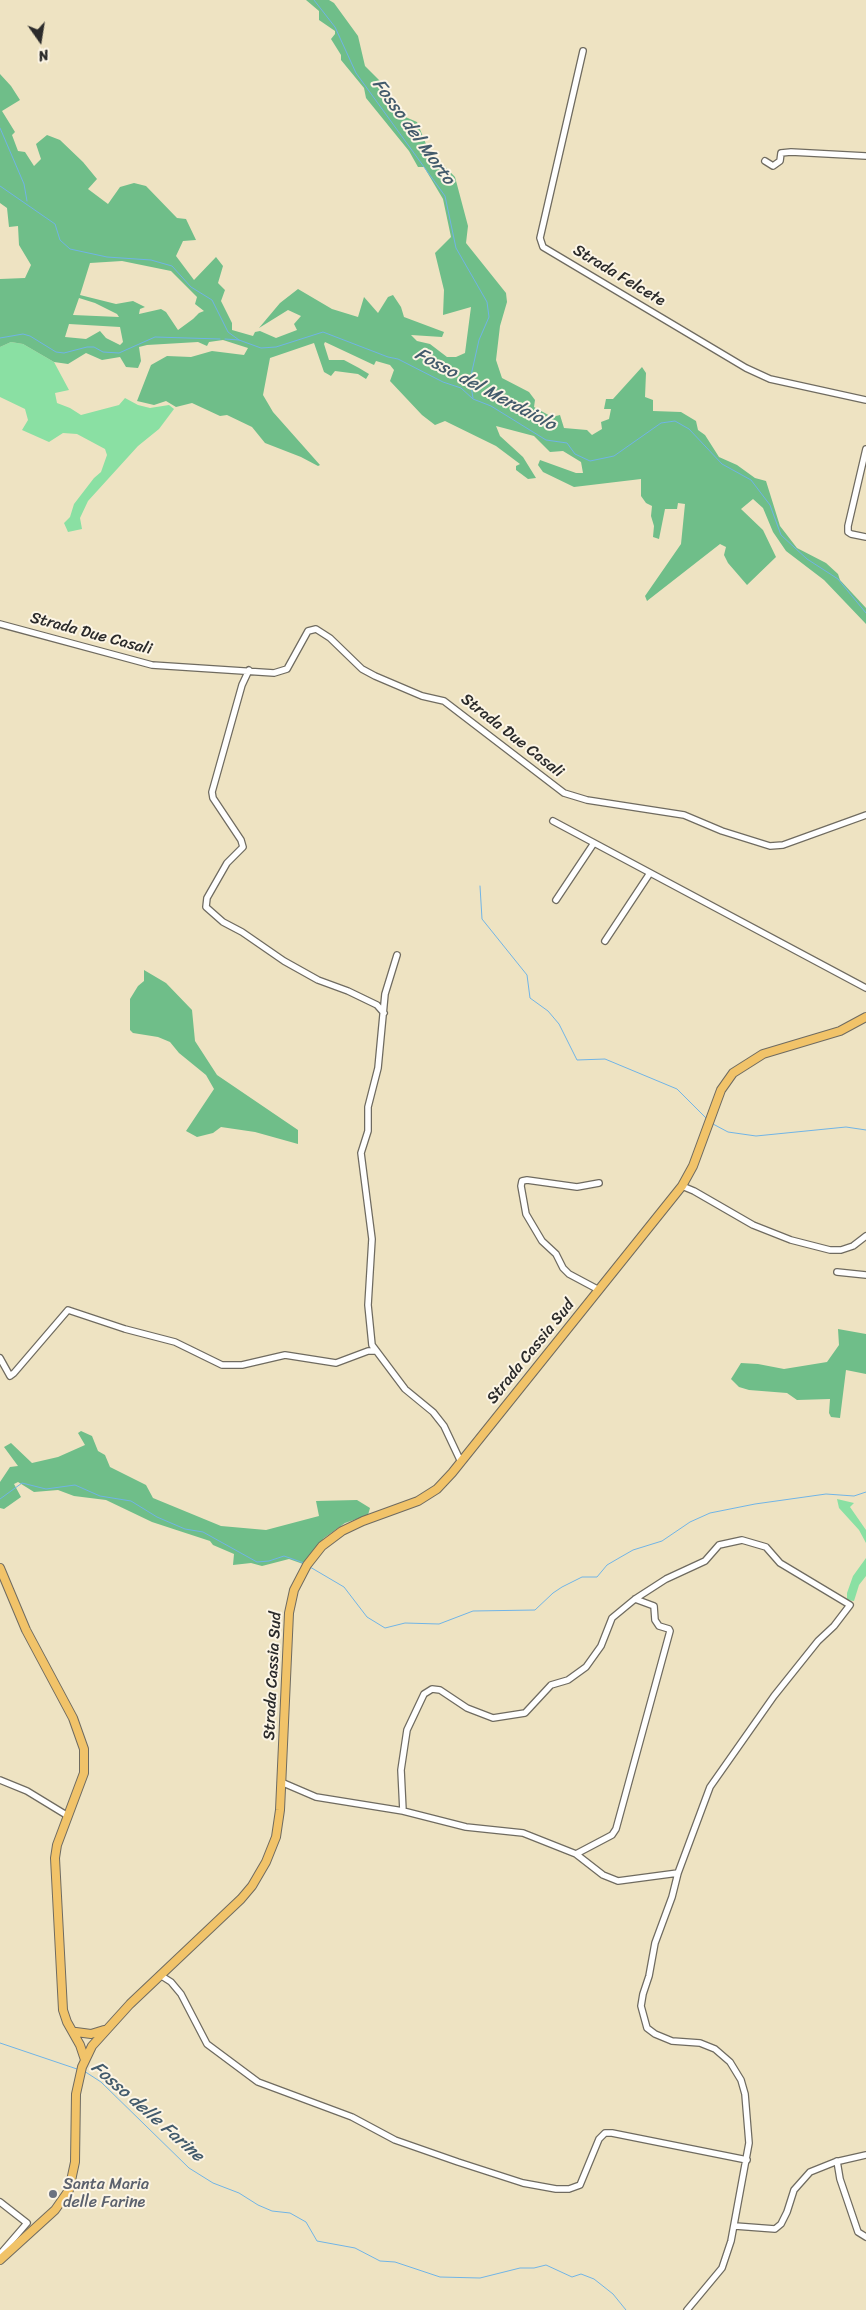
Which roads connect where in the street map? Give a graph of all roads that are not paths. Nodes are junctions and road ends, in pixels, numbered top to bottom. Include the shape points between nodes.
1 (583, 51) dead end
2 (866, 156) edge
3 (765, 161) dead end
4 (866, 400) edge
5 (866, 449) edge
6 (866, 537) edge
7 (0, 624) edge
8 (249, 670) junction
9 (866, 815) edge
10 (553, 822) dead end
11 (594, 843) junction
12 (650, 873) junction
13 (556, 900) dead end
14 (605, 940) dead end
15 (397, 955) dead end
16 (866, 988) edge
17 (384, 1013) junction
18 (866, 1017) edge
19 (599, 1183) dead end
20 (682, 1186) junction
21 (866, 1236) edge
22 (837, 1272) dead end
23 (866, 1275) edge
24 (599, 1290) junction
25 (375, 1351) junction
26 (0, 1358) edge
27 (461, 1462) junction
28 (0, 1568) edge
29 (635, 1599) junction
30 (0, 1780) edge
31 (281, 1782) junction
32 (404, 1811) junction
33 (68, 1816) junction
34 (576, 1854) junction
35 (678, 1873) junction
36 (160, 1974) junction
37 (108, 2028) junction
38 (74, 2033) junction
39 (92, 2046) junction
40 (82, 2067) junction
41 (866, 2154) edge
42 (746, 2160) junction
43 (837, 2161) junction
44 (0, 2202) edge
45 (735, 2226) junction
46 (866, 2237) edge
47 (2, 2258) edge
48 (687, 2310) edge

1 - 4 street, Strada Felcete via 540,238 543,247 746,368 770,379
2 - 3 street via 791,152 781,153 780,161 774,166
5 - 6 street via 848,526 848,532
7 - 8 street, Strada Due Casali via 152,666
8 - 9 street, Strada Due Casali via 274,673 287,669 308,631 316,629 374,676 422,696 444,701 564,794 684,815 770,846 783,845
8 - 17 street via 212,792 243,847 227,863 207,898 206,907 223,922 289,964 318,980 356,994 377,1005
10 - 11 street
11 - 12 street
11 - 13 street
12 - 14 street
12 - 16 street
15 - 17 street via 386,988
17 - 25 street via 378,1068 368,1107 368,1131 361,1152 372,1239 368,1305
18 - 20 main road, Strada Cassia Sud via 840,1031 763,1054 733,1073 722,1090
19 - 24 street via 576,1187 522,1181 526,1214 542,1241 556,1254 569,1274
20 - 21 street via 753,1225 798,1242 841,1250
20 - 24 main road, Strada Cassia Sud
22 - 23 street
24 - 27 main road, Strada Cassia Sud
25 - 26 street via 336,1363 285,1355 222,1365 160,1337 125,1330 68,1310 10,1376
25 - 27 street via 405,1389 434,1412
27 - 31 main road, Strada Cassia Sud via 428,1496 342,1531 322,1546 307,1565 294,1590 289,1613
28 - 33 main road via 26,1630 73,1718 84,1749 85,1769
29 - 32 street via 612,1618 601,1646 586,1666 568,1680 552,1685 525,1713 493,1718 472,1710 440,1690 432,1689 424,1694 407,1730 404,1746 400,1770
29 - 34 street via 654,1606 655,1620 670,1631 616,1829 612,1835
29 - 35 street via 666,1579 705,1561 719,1545 742,1540 766,1547 780,1563 850,1605 774,1696 710,1787
30 - 33 street via 27,1791
31 - 32 street via 316,1797
31 - 36 main road, Strada Cassia Sud via 276,1837 260,1874 240,1899
32 - 34 street via 466,1828 523,1833
33 - 38 main road via 55,1858 63,2010
34 - 35 street via 603,1876 618,1881
35 - 42 street via 655,1943 641,2006 647,2028 655,2034 672,2041 700,2043 715,2049 730,2062 745,2094 749,2143
36 - 37 main road, Strada Cassia Sud
36 - 42 street via 181,1994 206,2044 258,2082 352,2117 395,2140 467,2165 531,2184 556,2189 576,2188 599,2138 605,2133
37 - 38 main road via 91,2034
37 - 39 main road, Strada Cassia Sud
38 - 39 main road
38 - 40 main road
39 - 40 main road, Strada Cassia Sud
40 - 47 main road, Strada Cassia Sud via 74,2110 75,2162 69,2190 55,2210
41 - 43 street
42 - 45 street
43 - 45 street via 810,2172 801,2180 782,2224 775,2229
43 - 46 street via 858,2232
44 - 47 street via 27,2223 2,2252
45 - 48 street via 722,2268

